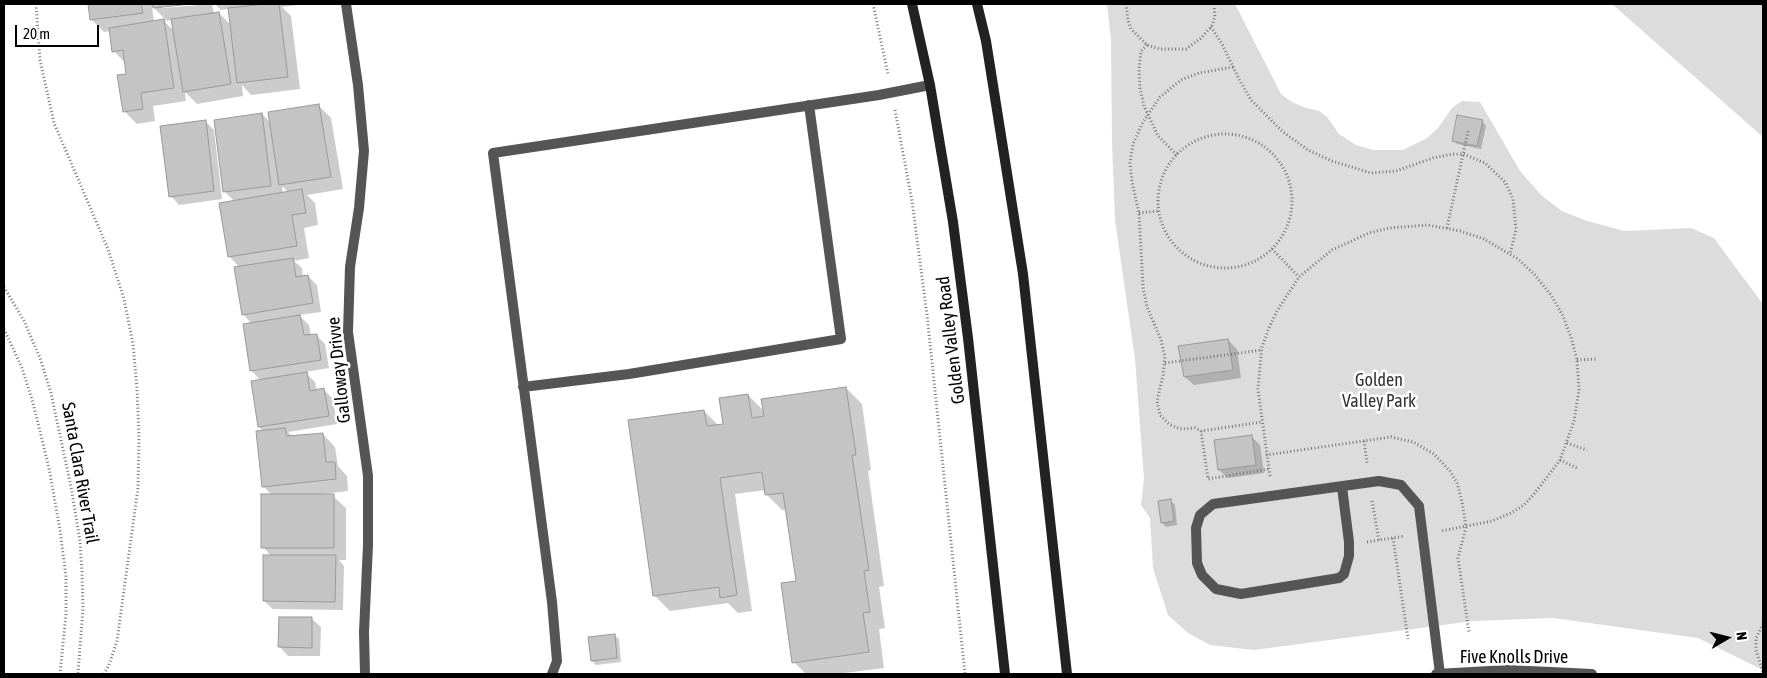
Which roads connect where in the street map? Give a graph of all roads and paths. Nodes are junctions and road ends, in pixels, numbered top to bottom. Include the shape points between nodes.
1 (36, 4) edge
2 (346, 4) edge
3 (873, 4) edge
4 (912, 4) edge
5 (977, 4) edge
6 (1126, 4) edge
7 (1214, 6) dead end
8 (1211, 27) junction
9 (1147, 45) junction
10 (1233, 67) junction
11 (930, 84) junction
12 (892, 92) junction
13 (809, 105) junction
14 (1147, 115) junction
15 (1468, 131) dead end
16 (1463, 154) junction
17 (1177, 155) junction
18 (1158, 211) junction
19 (1138, 213) junction
20 (1447, 228) junction
21 (1272, 249) junction
22 (1510, 254) junction
23 (1299, 277) junction
24 (4, 287) edge
25 (4, 329) edge
26 (1262, 350) junction
27 (1598, 359) dead end
28 (1578, 360) junction
29 (1165, 363) junction
30 (523, 387) junction
31 (1262, 422) junction
32 (1202, 431) junction
33 (1567, 443) junction
34 (1587, 450) dead end
35 (1560, 460) junction
36 (1269, 469) junction
37 (1579, 469) dead end
38 (1342, 487) junction
39 (1272, 496) junction
40 (1423, 533) junction
41 (1393, 538) junction
42 (1349, 544) junction
43 (1763, 624) edge
44 (1408, 640) dead end
45 (1763, 672) edge
46 (60, 674) edge
47 (78, 674) edge
48 (104, 674) edge
49 (365, 674) edge
50 (552, 674) edge
51 (966, 674) edge
52 (1005, 674) edge
53 (1067, 674) edge
54 (1436, 674) edge
55 (1440, 674) edge
56 (1592, 674) edge

1 - 48 path via 40,60 54,123 108,250 124,299 133,344 139,439 138,488 117,641
2 - 49 street, Galloway Drivve via 364,150 350,267 348,332 368,476
3 - 12 path
4 - 11 main road, Golden Valley Road
5 - 53 main road via 986,41 1023,274
6 - 9 path via 1131,29
7 - 8 path
8 - 9 path via 1186,49 1160,49
8 - 10 path
9 - 14 path via 1141,51 1139,70
10 - 14 path via 1181,80 1160,97
10 - 16 path via 1262,113 1308,150 1332,161 1371,173 1396,171 1433,158
11 - 12 street
11 - 52 main road, Golden Valley Road via 953,222
12 - 13 street
12 - 51 path via 912,201 927,315
13 - 30 street via 493,153
13 - 30 street via 841,340 629,374
14 - 17 path via 1158,136
14 - 19 path via 1133,144 1130,163
15 - 16 path
16 - 20 path
16 - 22 path via 1485,163 1504,182 1512,198 1516,230
17 - 18 path via 1166,170 1159,190
17 - 21 path via 1198,139 1220,134 1243,136 1264,146 1280,163 1290,184 1292,207 1286,230
18 - 19 path
18 - 21 path via 1164,231 1177,248 1194,261 1214,268 1235,268 1256,261
19 - 29 path via 1143,287 1147,307 1161,340
20 - 22 path via 1484,239
20 - 23 path via 1406,226 1369,233 1332,250
21 - 23 path
22 - 28 path via 1551,294 1562,314
23 - 26 path via 1276,311
24 - 47 path, Santa Clara River Trail via 40,358 72,487 82,573
25 - 46 path via 22,368 33,403 60,530 66,577
26 - 29 path
26 - 31 path via 1258,389
27 - 28 path
28 - 33 path via 1579,390
29 - 32 path via 1156,401 1160,415 1180,429
30 - 50 street via 552,602 557,661
31 - 32 path
31 - 36 path
32 - 36 path via 1208,479
33 - 34 path
33 - 35 path
35 - 37 path
35 - 40 path via 1535,493 1511,514 1492,522
36 - 39 path
38 - 39 street
38 - 40 street via 1379,481 1401,485 1419,506
38 - 42 street
39 - 42 street via 1213,504 1200,515 1196,528 1198,562 1202,575 1216,589 1241,594 1339,578 1344,574
40 - 41 path
40 - 55 street
41 - 42 path
41 - 44 path
43 - 45 path via 1756,638
54 - 55 street, Five Knolls Drive
55 - 56 street, Five Knolls Drive via 1508,670

